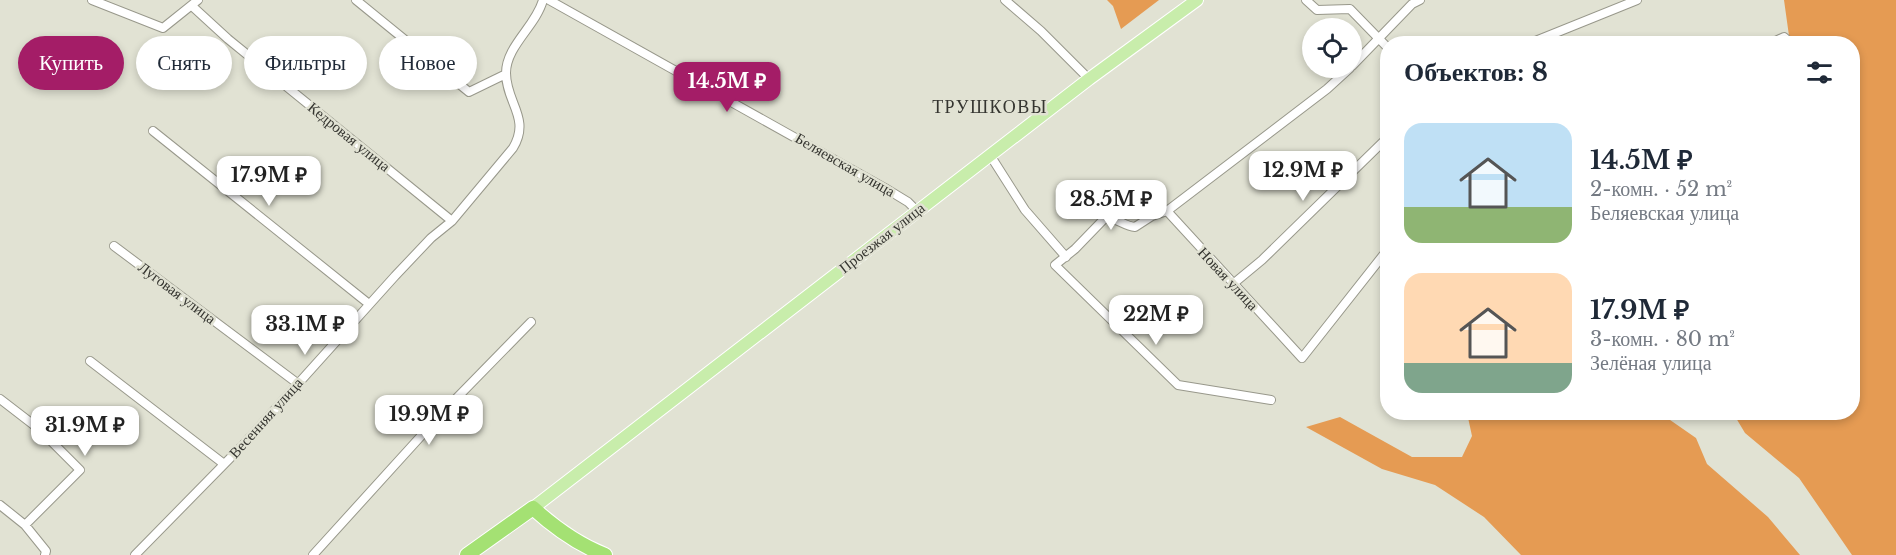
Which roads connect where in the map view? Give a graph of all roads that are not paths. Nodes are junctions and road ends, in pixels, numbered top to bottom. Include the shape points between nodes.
1 (92, 0) edge
2 (356, 0) edge
3 (543, 0) edge
4 (550, 0) edge
5 (1005, 0) edge
6 (1197, 0) edge
7 (1306, 0) edge
8 (1637, 0) edge
9 (1416, 1) edge
10 (195, 3) edge
11 (1383, 36) edge
12 (1548, 36) edge
13 (1380, 39) joint
14 (1362, 56) edge
15 (506, 74) junction
16 (1339, 78) edge
17 (1089, 79) junction
18 (153, 131) dead end
19 (1380, 144) edge
20 (990, 155) junction
21 (917, 211) junction
22 (1167, 212) junction
23 (452, 220) junction
24 (114, 246) dead end
25 (1066, 257) junction
26 (1380, 259) edge
27 (1233, 284) junction
28 (369, 304) junction
29 (531, 322) dead end
30 (90, 361) dead end
31 (297, 383) junction
32 (0, 399) edge
33 (1271, 400) dead end
34 (224, 465) junction
35 (0, 504) edge
36 (533, 508) junction
37 (25, 525) junction
38 (44, 554) edge
39 (135, 555) edge
40 (313, 555) edge
41 (467, 555) edge
42 (605, 555) edge

1 - 10 street via 163,28
2 - 15 street via 469,92
3 - 15 street via 511,54
4 - 21 street, Беляевская улица via 856,171
5 - 17 street
6 - 17 main road, Проезжая улица
7 - 13 street via 1317,10 1350,9
8 - 12 street
9 - 11 street
10 - 23 street, Кедровая улица via 228,39
13 - 14 street
15 - 23 street, Весенняя улица via 521,131 513,148
16 - 22 street
17 - 20 main road, Проезжая улица
18 - 28 street
19 - 27 street
20 - 21 main road, Проезжая улица
20 - 25 street via 1025,210
21 - 36 main road, Проезжая улица
22 - 25 street via 1135,227 1105,218
22 - 27 street, Новая улица
23 - 28 street, Весенняя улица
24 - 31 street, Луговая улица
25 - 33 street via 1055,265 1178,385
26 - 27 street, Новая улица via 1302,358
28 - 31 street, Весенняя улица
29 - 40 street
30 - 34 street
31 - 34 street, Весенняя улица
32 - 37 street via 39,429 80,470
34 - 39 street, Весенняя улица
35 - 37 street
36 - 41 highway
36 - 42 highway via 555,528
37 - 38 street

